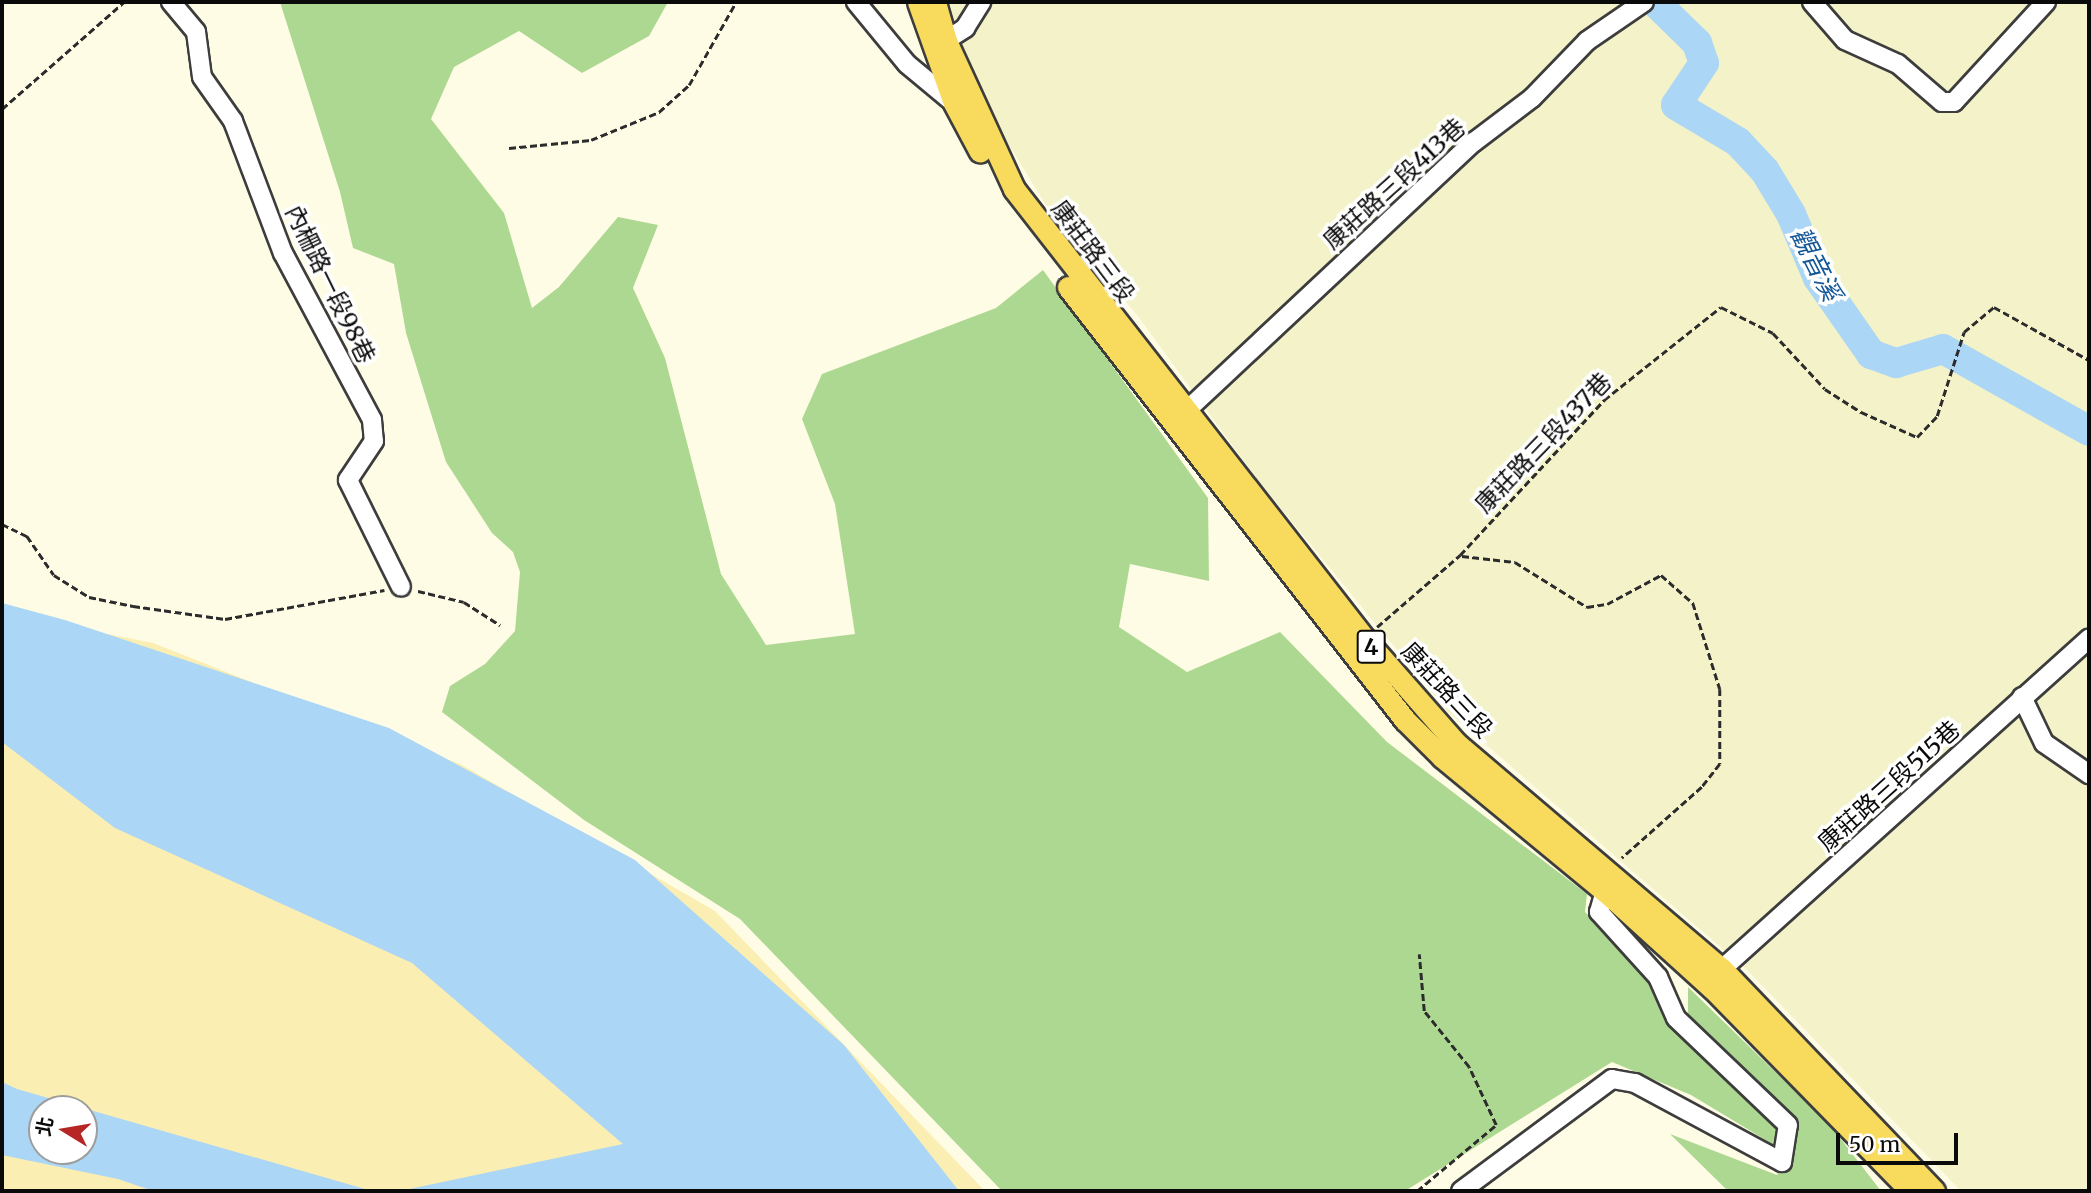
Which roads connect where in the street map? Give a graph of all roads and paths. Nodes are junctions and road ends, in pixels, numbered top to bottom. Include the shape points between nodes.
1 (124, 2) edge
2 (171, 2) edge
3 (736, 2) edge
4 (856, 2) edge
5 (918, 2) edge
6 (935, 2) edge
7 (981, 2) edge
8 (1644, 2) edge
9 (1812, 2) edge
10 (2046, 2) edge
11 (940, 44) junction
12 (954, 103) junction
13 (2, 109) edge
14 (509, 148) dead end
15 (2089, 360) edge
16 (1185, 412) junction
17 (2, 524) edge
18 (1460, 555) junction
19 (401, 587) junction
20 (500, 625) dead end
21 (1364, 638) junction
22 (2089, 638) edge
23 (2022, 696) junction
24 (2089, 774) edge
25 (1609, 869) junction
26 (1606, 892) junction
27 (1419, 954) dead end
28 (1722, 969) junction
29 (1417, 1191) edge
30 (1461, 1191) edge
31 (1911, 1191) edge
32 (1934, 1191) edge

1 - 13 path
2 - 19 street, 內柵路一段98巷 via 196,32 202,78 233,121 283,253 372,420 374,441 348,480
3 - 14 path via 689,85 659,112 591,140
4 - 12 street via 907,64
5 - 11 main road, 康莊路三段 / 4
6 - 11 main road, 康莊路三段 / 4
7 - 11 street via 965,28
8 - 16 street, 康莊路三段413巷 via 1587,41 1532,98 1474,142
9 - 10 street via 1845,40 1898,64 1942,102 1954,102
11 - 12 main road, 康莊路三段 / 4
11 - 16 main road, 康莊路三段 / 4 via 1014,189
12 - 26 main road, 康莊路三段 / 4 via 1014,214 1405,720 1442,757
15 - 18 path, 康莊路三段437巷 via 1994,307 1965,332 1937,416 1917,437 1861,412 1825,389 1773,333 1721,306 1604,400
16 - 21 main road, 康莊路三段 / 4
17 - 19 path via 27,536 54,575 66,583 89,597 133,606 225,619
18 - 21 path, 康莊路三段437巷
18 - 25 path via 1515,562 1587,607 1607,604 1661,575 1693,603 1720,689 1720,764 1702,787
19 - 20 path via 464,602
21 - 25 main road, 康莊路三段 / 4 via 1456,743
22 - 23 street, 康莊路三段515巷
23 - 24 street via 2044,743
23 - 28 street, 康莊路三段515巷
25 - 26 street
25 - 28 main road, 康莊路三段 / 4
26 - 30 street via 1599,912 1658,977 1676,1018 1788,1125 1782,1162 1635,1083 1612,1079
26 - 31 main road, 康莊路三段 / 4 via 1782,1056
27 - 29 path via 1423,1012 1469,1067 1496,1125
28 - 32 main road, 康莊路三段 / 4

